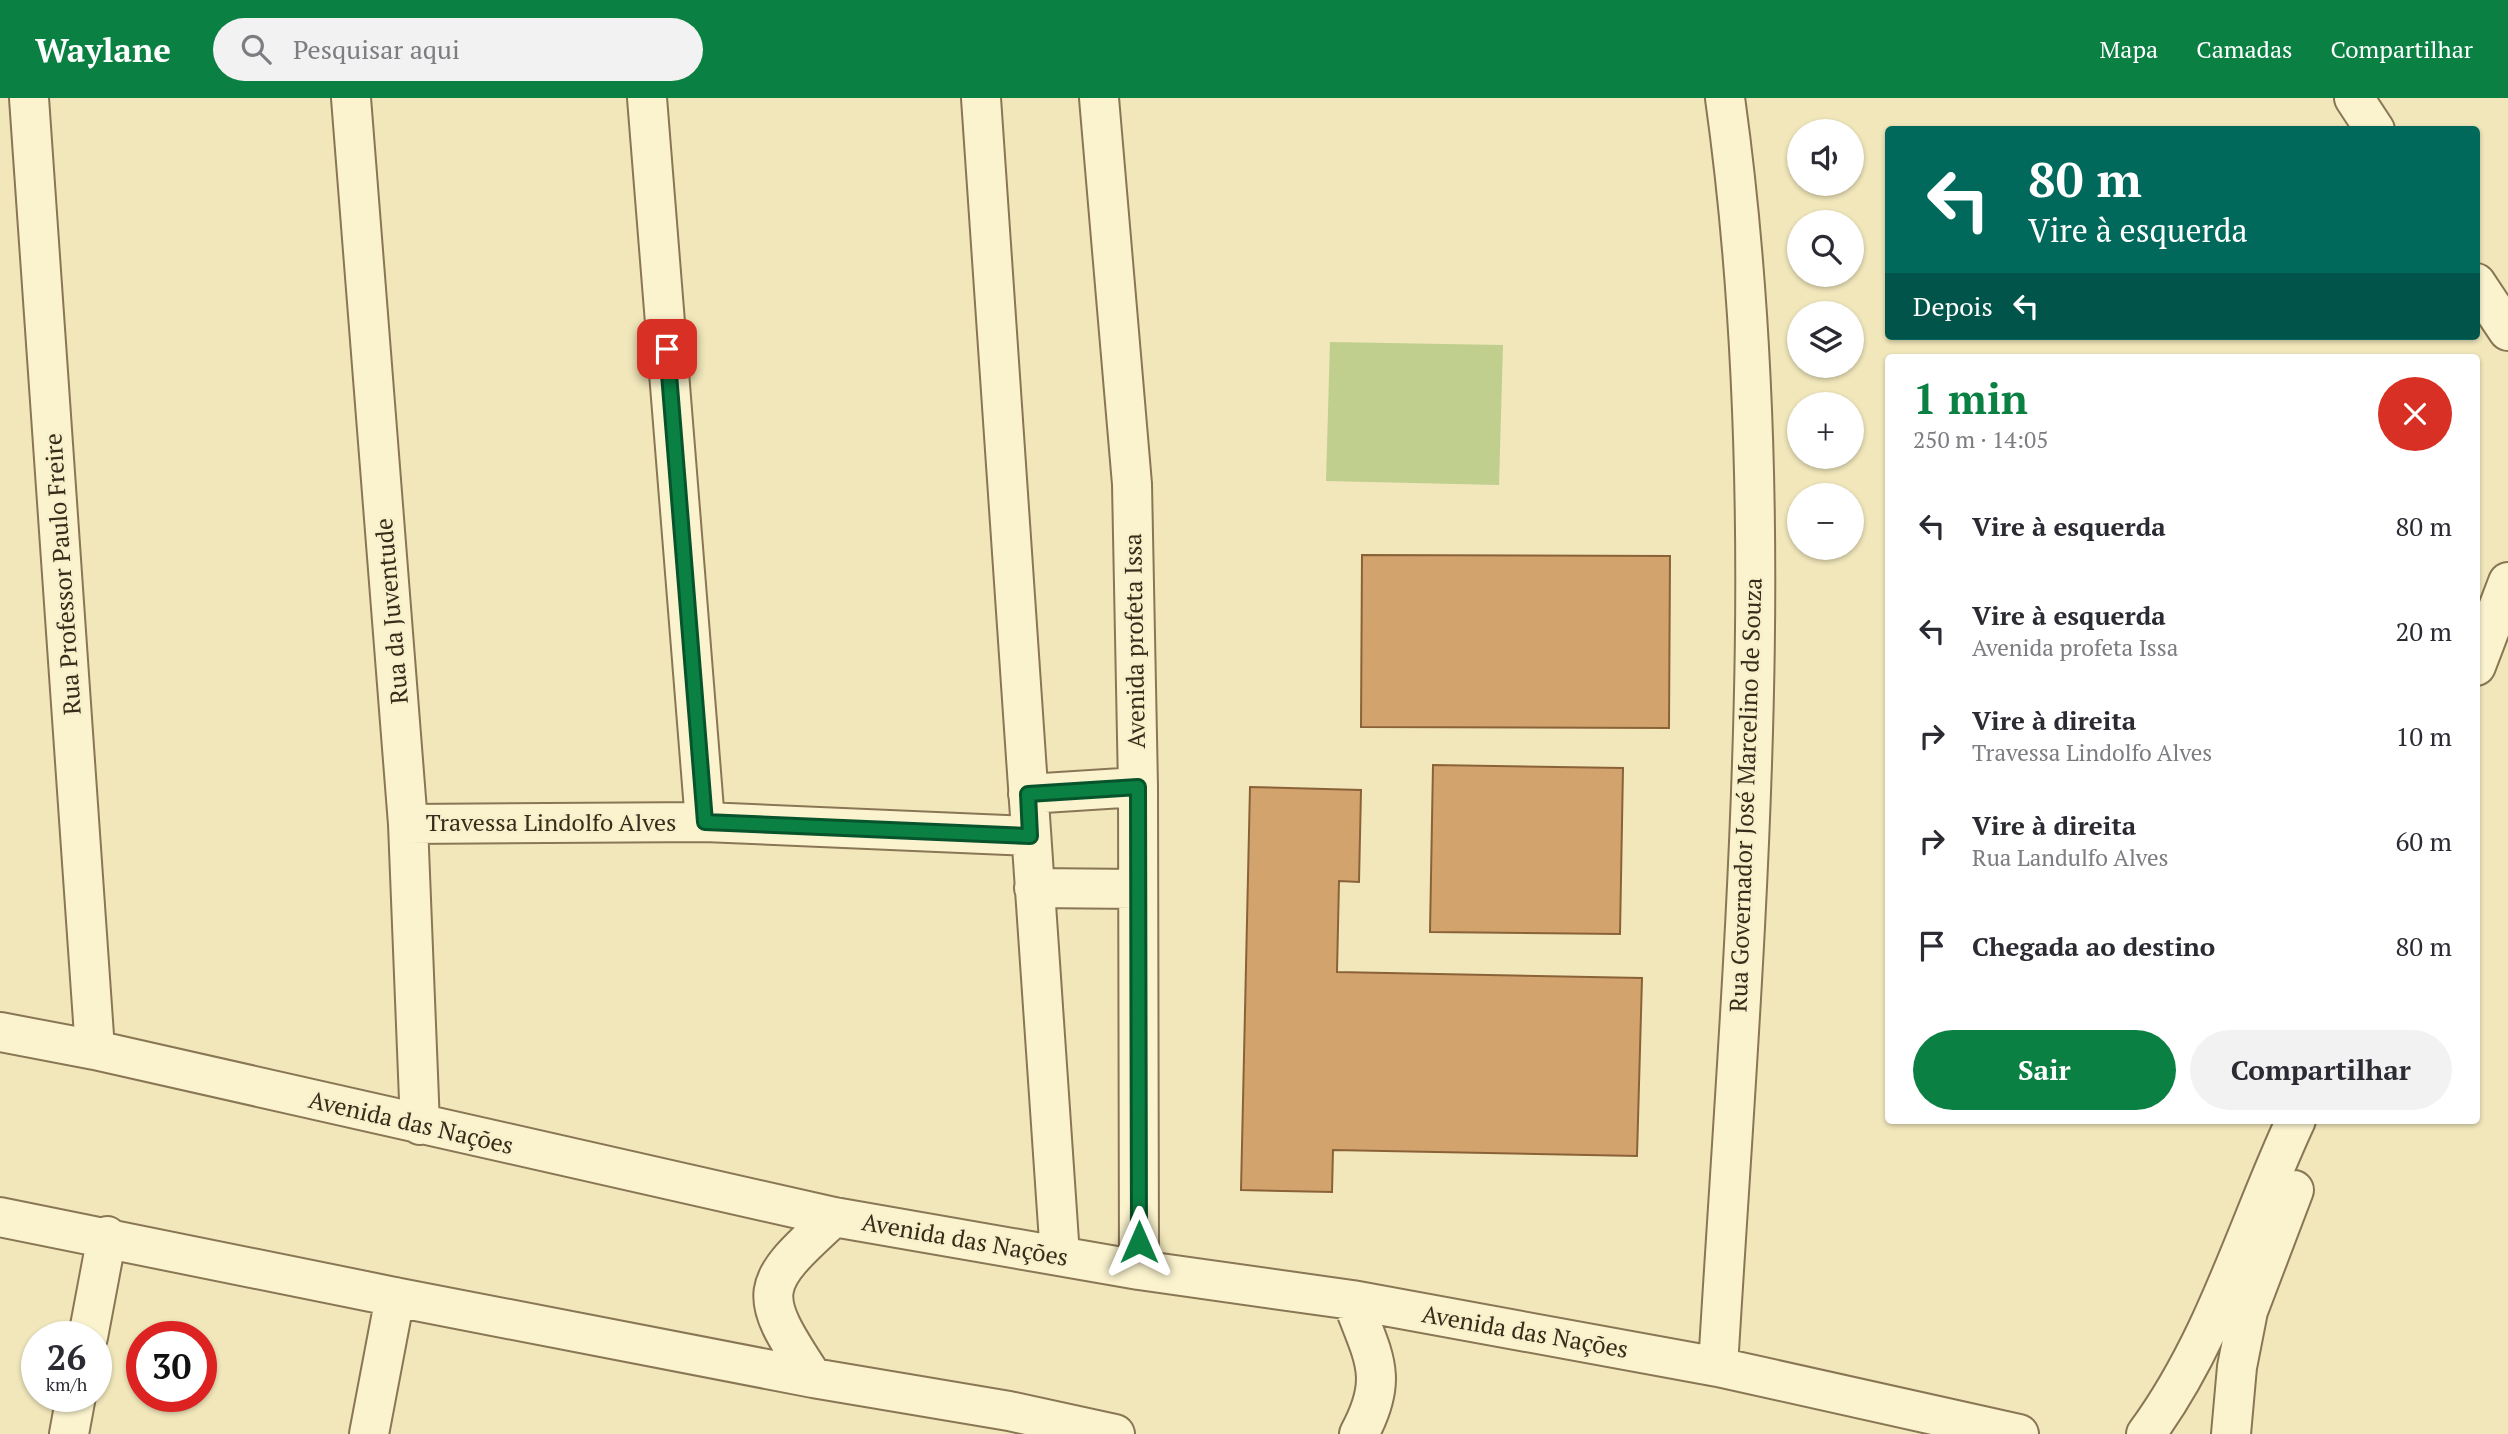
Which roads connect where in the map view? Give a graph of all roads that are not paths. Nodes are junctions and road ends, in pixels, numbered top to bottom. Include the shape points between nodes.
1 (29, 98) edge
2 (351, 98) edge
3 (647, 98) edge
4 (981, 98) edge
5 (1099, 98) edge
6 (1725, 98) edge
7 (2354, 98) edge
8 (2372, 126) edge
9 (2480, 289) edge
10 (2508, 331) edge
11 (2508, 582) edge
12 (2480, 656) edge
13 (1138, 787) junction
14 (1028, 794) junction
15 (705, 822) junction
16 (408, 824) junction
17 (1030, 836) junction
18 (1034, 888) junction
19 (1138, 889) junction
20 (0, 1032) edge
21 (94, 1050) junction
22 (2294, 1124) edge
23 (2318, 1124) edge
24 (420, 1125) junction
25 (0, 1217) edge
26 (834, 1217) junction
27 (107, 1236) junction
28 (1060, 1256) junction
29 (1139, 1269) junction
30 (395, 1297) junction
31 (1352, 1300) junction
32 (91, 1321) edge
33 (1718, 1367) junction
34 (813, 1378) junction
35 (73, 1412) edge
36 (1007, 1423) edge
37 (1097, 1432) edge
38 (69, 1434) edge
39 (369, 1434) edge
40 (1359, 1434) edge
41 (2019, 1434) edge
42 (2146, 1434) edge
43 (2231, 1434) edge

1 - 21 street, Rua Professor Paulo Freire
2 - 16 street, Rua da Juventude
3 - 15 street
4 - 14 street
5 - 13 street, Avenida profeta Issa via 1132,484
6 - 33 street, Rua Governador José Marcelino de Souza via 1751,361 1755,673
7 - 8 street
9 - 10 street
11 - 12 street
13 - 14 street
13 - 19 street, Avenida profeta Issa
14 - 17 street
15 - 16 street, Travessa Lindolfo Alves
15 - 17 street, Travessa Lindolfo Alves
16 - 24 street, Rua da Juventude
17 - 18 street
18 - 19 street
18 - 28 street
19 - 29 street, Avenida profeta Issa
20 - 21 street, Avenida das Nações
21 - 24 street, Avenida das Nações
22 - 42 street via 2204,1339 2173,1398
23 - 43 street via 2248,1311
24 - 26 street, Avenida das Nações
25 - 27 street
26 - 28 street, Avenida das Nações
26 - 34 street via 781,1268 774,1285 772,1301 780,1329
27 - 30 street
27 - 32 street
28 - 29 street, Avenida das Nações
29 - 31 street, Avenida das Nações
30 - 34 street
30 - 39 street
31 - 33 street, Avenida das Nações
31 - 40 street via 1377,1368 1378,1385
33 - 41 street, Avenida das Nações
34 - 36 street
35 - 38 street
36 - 37 street

